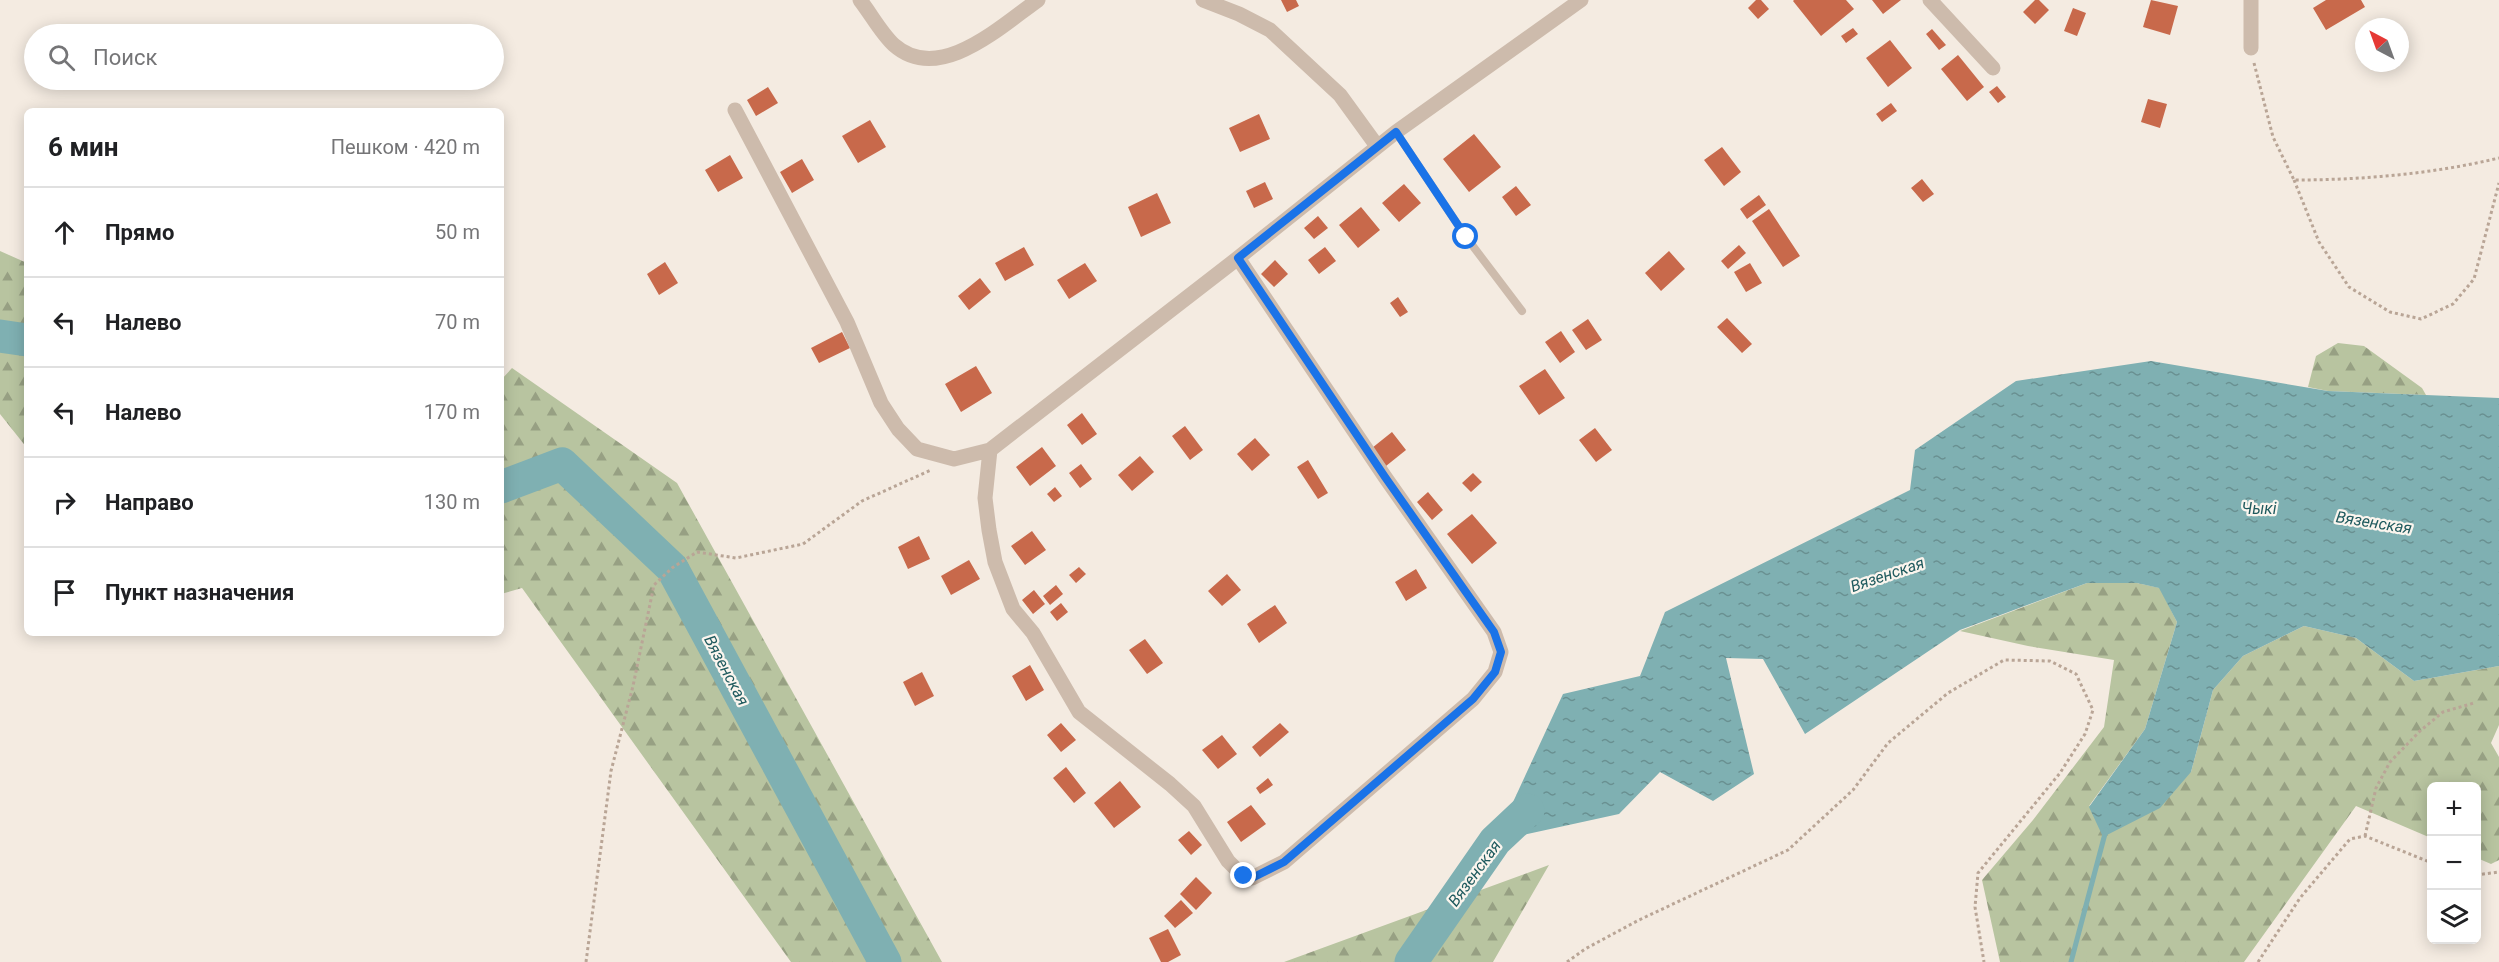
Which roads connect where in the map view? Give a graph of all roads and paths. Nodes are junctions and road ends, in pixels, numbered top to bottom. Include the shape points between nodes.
1 (860, 0) edge
2 (1038, 0) edge
3 (1203, 0) edge
4 (1581, 0) edge
5 (1930, 0) edge
6 (2251, 0) edge
7 (2251, 48) joint
8 (1993, 68) dead end
9 (735, 110) dead end
10 (1396, 132) junction
11 (1377, 146) junction
12 (2499, 158) edge
13 (2294, 180) junction
14 (2499, 183) edge
15 (1238, 258) junction
16 (1522, 311) dead end
17 (990, 450) junction
18 (954, 459) junction
19 (2474, 703) dead end
20 (2365, 836) junction
21 (2427, 861) edge
22 (2499, 872) edge
23 (2481, 874) edge
24 (586, 962) edge
25 (1567, 962) edge
26 (1984, 962) edge
27 (2258, 962) edge

1 - 2 street via 894,45 919,59 947,57 971,47
3 - 11 street via 1270,30 1340,95
4 - 10 street
5 - 8 street
6 - 7 street
7 - 13 path via 2273,136
9 - 18 street via 847,322 881,403 917,449
10 - 11 street
10 - 16 lane via 1466,237
11 - 15 street
12 - 13 path via 2428,172
13 - 14 path via 2319,242 2349,287 2390,312 2421,319 2453,304 2475,279
15 - 17 street
15 - 17 street via 1494,632 1501,652 1495,672 1473,699 1284,862 1252,878 1244,876 1213,841 1194,806 1079,712 1003,587 985,498
17 - 18 street
18 - 24 path via 862,501 803,544 736,558 697,552 654,585 611,771
19 - 20 path via 2443,712 2390,762 2376,788
20 - 21 path
20 - 27 path via 2350,839 2300,898
22 - 23 path
25 - 26 path via 1639,920 1788,850 1853,790 1888,743 1948,693 2004,660 2050,661 2076,674 2094,710 2085,734 2060,773 1978,873 1975,907

